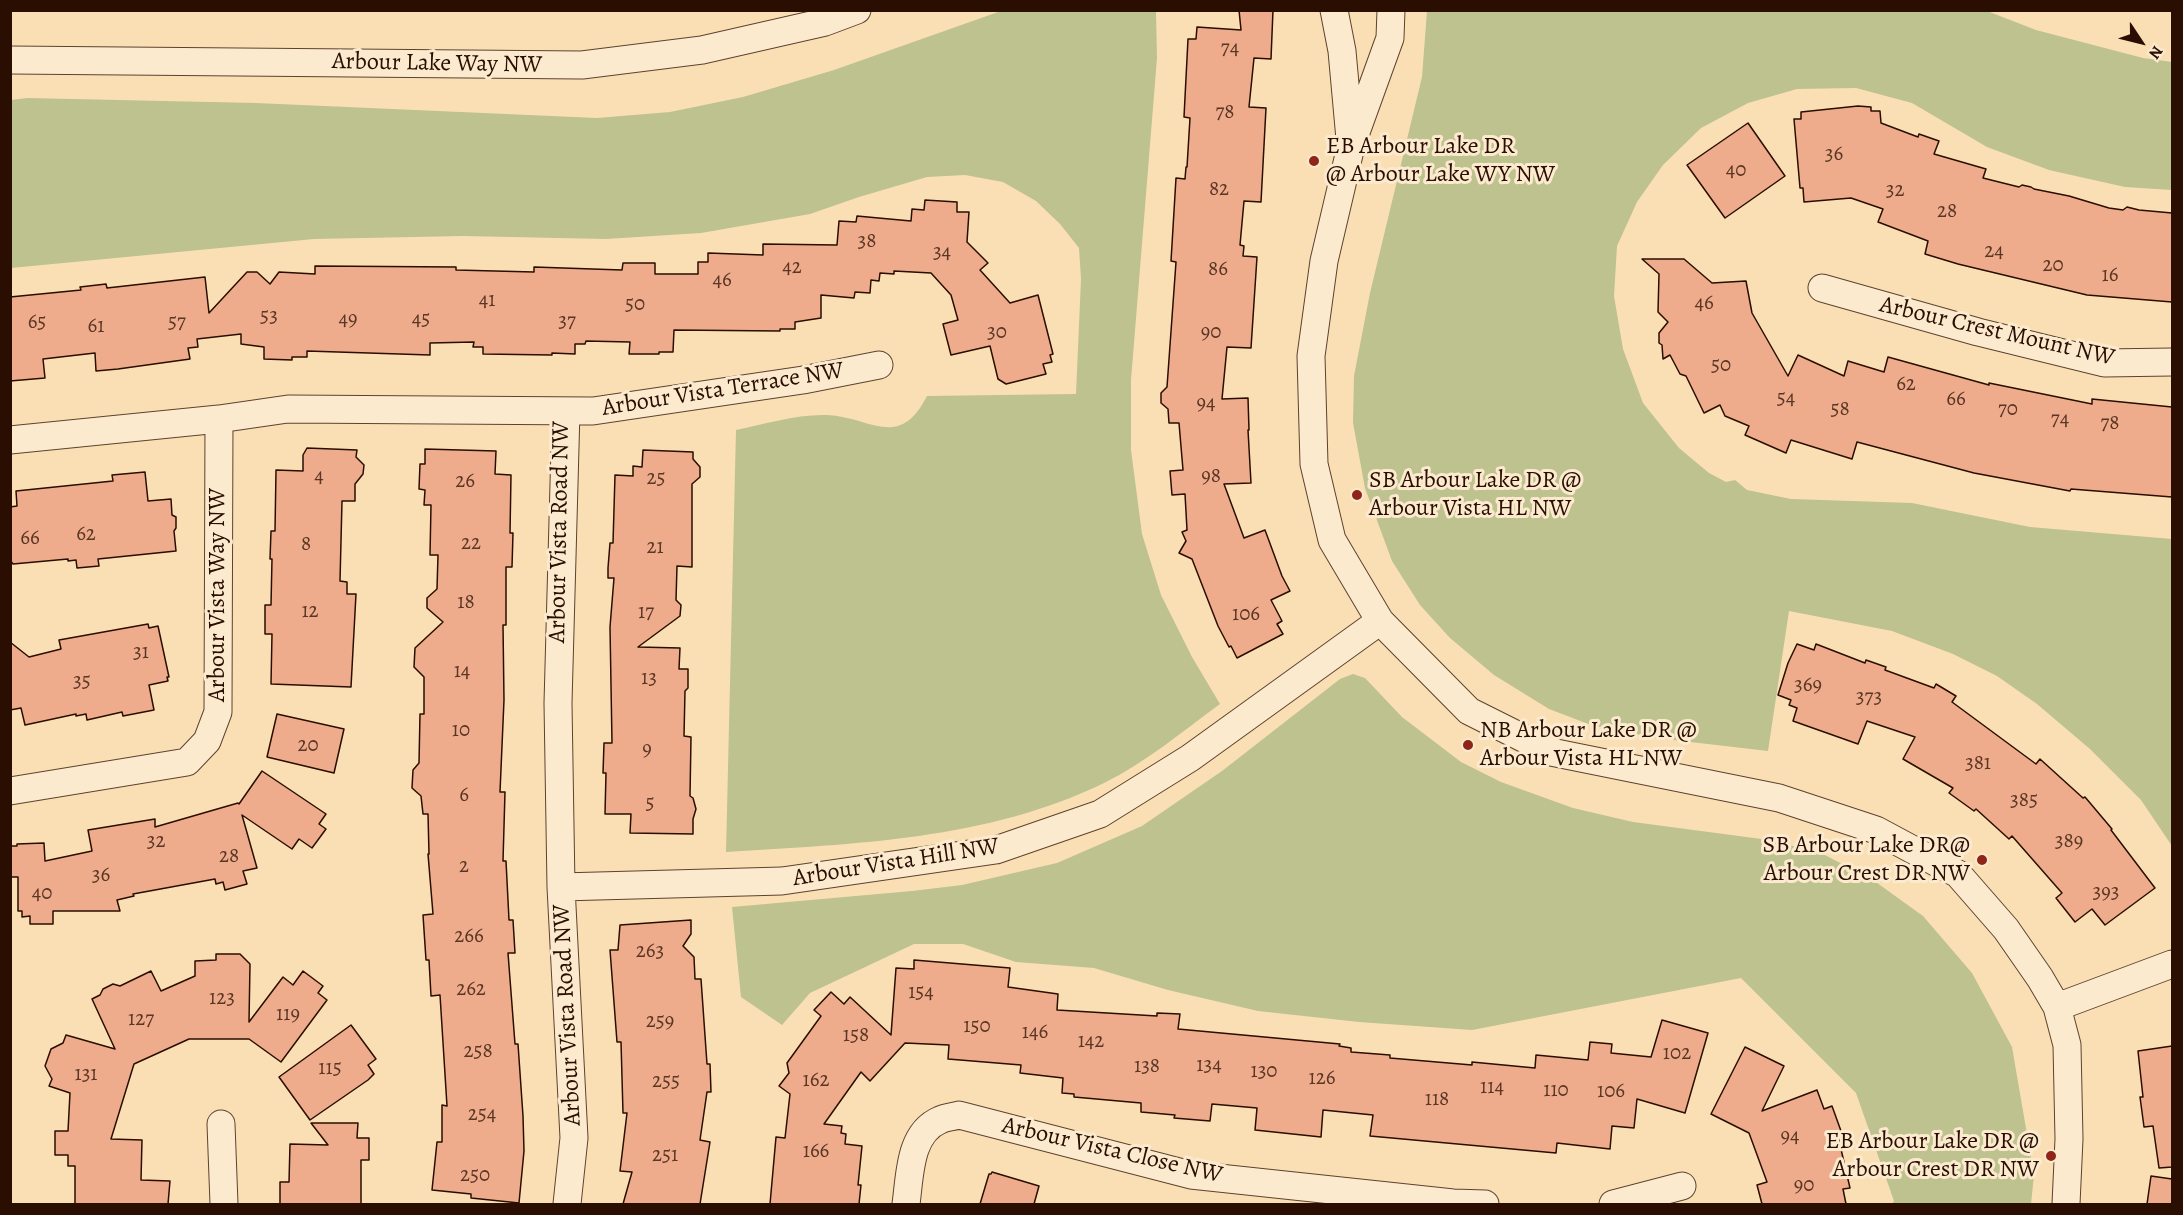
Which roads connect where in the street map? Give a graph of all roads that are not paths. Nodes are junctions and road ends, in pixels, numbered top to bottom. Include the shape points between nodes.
1 (857, 10) edge
2 (1334, 10) edge
3 (1391, 10) edge
4 (10, 60) edge
5 (1351, 146) junction
6 (1822, 288) dead end
7 (2172, 362) edge
8 (879, 365) dead end
9 (566, 411) junction
10 (219, 419) junction
11 (10, 440) edge
12 (1380, 621) junction
13 (10, 791) edge
14 (561, 887) junction
15 (2172, 964) edge
16 (2057, 1007) junction
17 (221, 1124) dead end
18 (1682, 1186) dead end
19 (224, 1204) edge
20 (567, 1204) edge
21 (906, 1204) edge
22 (1452, 1204) edge
23 (1485, 1204) edge
24 (1613, 1204) edge
25 (2066, 1204) edge

1 - 4 street, Arbour Lake Way NW via 825,22 702,50 582,65
2 - 5 street
3 - 5 street via 1390,38
5 - 12 street via 1324,261 1311,356 1314,464 1332,540
6 - 7 street, Arbour Crest Mount NW via 2104,363
8 - 9 street, Arbour Vista Terrace NW via 779,384 593,411
9 - 10 street, Arbour Vista Road NW via 288,409
9 - 14 street, Arbour Vista Road NW via 558,703
10 - 11 street, Arbour Vista Road NW
10 - 13 street, Arbour Vista Way NW via 218,712 207,741 187,762
12 - 14 street, Arbour Vista Hill NW via 1190,758 1100,814 996,850 782,881
12 - 16 street via 1468,711 1551,752 1779,798 1876,830 1958,874 2006,929
14 - 20 street, Arbour Vista Road NW via 574,1138
15 - 16 street
16 - 25 street via 2067,1045
17 - 19 street
18 - 24 street
21 - 22 street, Arbour Vista Close NW via 912,1159 922,1132 939,1120 959,1115 1191,1175
22 - 23 street, Arbour Vista Close NW

